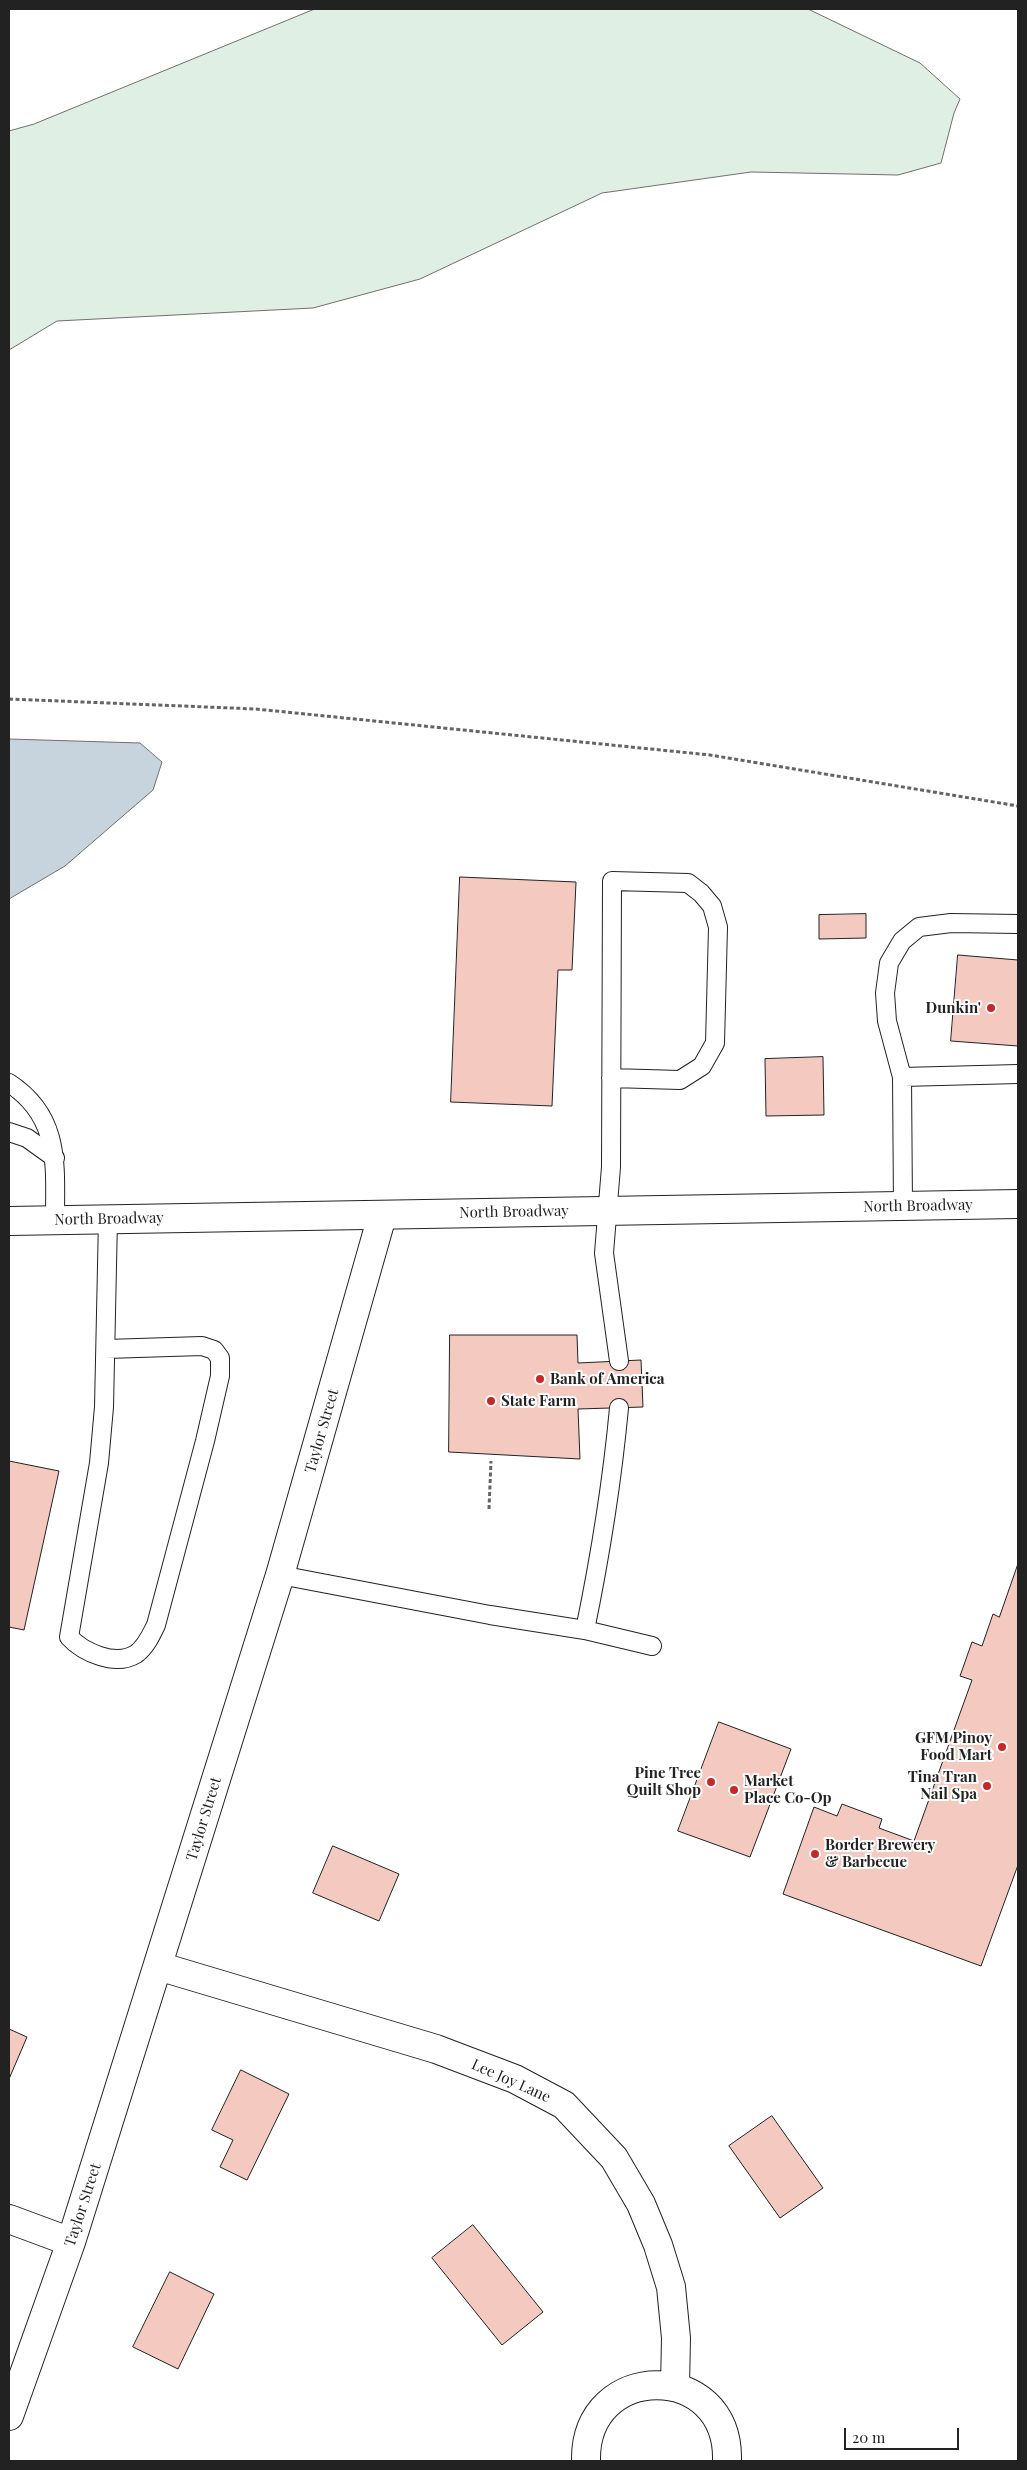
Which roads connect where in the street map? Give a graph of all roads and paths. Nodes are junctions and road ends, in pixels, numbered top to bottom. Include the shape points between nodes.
1 (9, 699) edge
2 (1018, 806) edge
3 (1018, 924) edge
4 (1018, 1074) edge
5 (902, 1077) junction
6 (611, 1078) junction
7 (9, 1083) edge
8 (9, 1132) edge
9 (54, 1158) junction
10 (1018, 1204) edge
11 (903, 1206) junction
12 (607, 1210) junction
13 (382, 1216) junction
14 (108, 1219) junction
15 (55, 1220) junction
16 (9, 1221) edge
17 (106, 1349) junction
18 (619, 1361) dead end
19 (619, 1408) dead end
20 (491, 1461) dead end
21 (489, 1509) dead end
22 (280, 1575) junction
23 (585, 1630) junction
24 (652, 1646) dead end
25 (158, 1966) junction
26 (9, 2219) edge
27 (71, 2242) junction
28 (675, 2386) junction
29 (9, 2416) edge
30 (586, 2461) edge
31 (727, 2461) edge

1 - 2 path via 256,710 710,755
3 - 5 lane via 951,923 919,927 902,941 889,963 885,992 887,1021
4 - 5 lane
5 - 11 lane
6 - 6 lane via 612,881 688,883 712,906 718,927 715,1043 702,1066 680,1080
6 - 12 lane via 611,1167
7 - 9 lane via 32,1101 43,1119 50,1134
8 - 9 lane via 27,1138
9 - 15 lane
10 - 11 street, North Broadway
11 - 12 street, North Broadway
12 - 13 street, North Broadway
12 - 18 lane via 604,1253
13 - 14 street, North Broadway
13 - 22 street, Taylor Street
14 - 15 street, North Broadway
14 - 17 lane
15 - 16 street, North Broadway
17 - 17 lane via 99,1463 69,1637 77,1646 92,1653 123,1658 136,1654 156,1625 206,1441 220,1376 220,1358 214,1350 202,1346
19 - 23 lane via 603,1539
20 - 21 path
22 - 23 lane
22 - 25 street, Taylor Street
23 - 24 lane
25 - 27 street, Taylor Street
25 - 28 street, Lee Joy Lane via 436,2049 516,2079 564,2106 614,2158 641,2204 658,2245 670,2287 676,2338
26 - 27 street
27 - 29 street, Taylor Street
28 - 30 street via 653,2384 631,2389 612,2400 597,2417 588,2438
28 - 31 street via 698,2396 715,2413 725,2435

